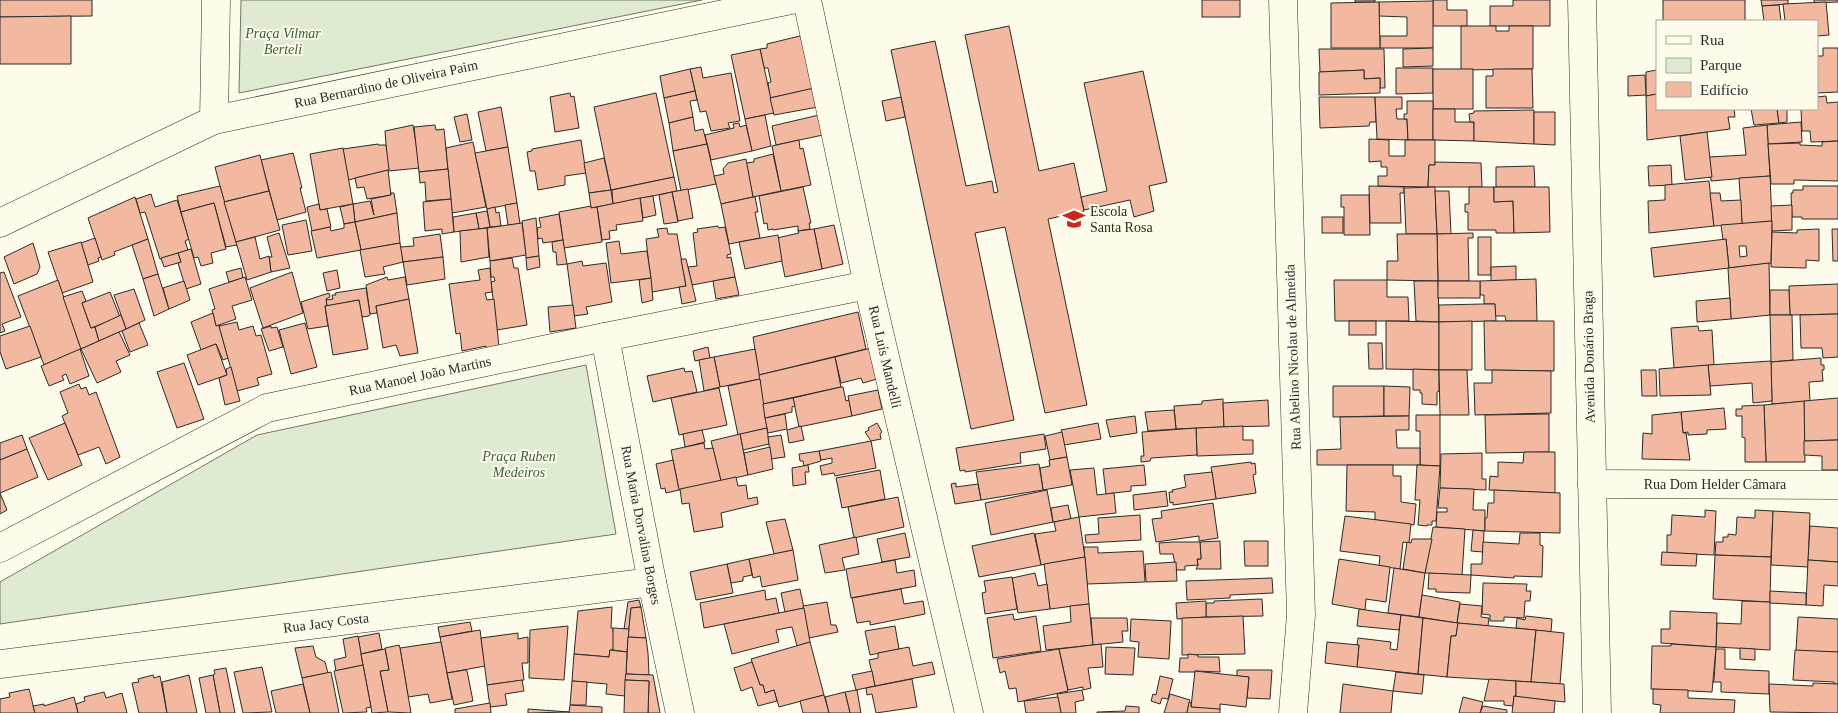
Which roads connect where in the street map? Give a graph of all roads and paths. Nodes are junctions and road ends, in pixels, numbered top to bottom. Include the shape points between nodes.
1 (216, 0) edge
2 (791, 0) edge
3 (807, 0) edge
4 (1283, 0) edge
5 (1582, 0) edge
6 (214, 120) junction
7 (0, 223) edge
8 (868, 285) junction
9 (605, 337) junction
10 (1592, 484) junction
11 (1838, 485) edge
12 (0, 548) edge
13 (652, 582) junction
14 (0, 664) edge
15 (680, 713) edge
16 (969, 713) edge
17 (1293, 713) edge
18 (1597, 713) edge

1 - 6 street
2 - 6 street, Rua Bernardino de Oliveira Paim
3 - 8 street, Rua Luís Mandelli
4 - 17 street, Rua Abelino Nicolau de Almeida via 1301,615
5 - 10 street, Avenida Donário Braga
6 - 7 street, Rua Bernardino de Oliveira Paim
8 - 9 street, Rua Manoel João Martins
8 - 16 street, Rua Luís Mandelli
9 - 12 street, Rua Manoel João Martins via 267,408
9 - 13 street, Rua Maria Dorvalina Borges
10 - 11 street, Rua Dom Helder Câmara
10 - 18 street, Avenida Donário Braga
13 - 14 street, Rua Jacy Costa
13 - 15 street, Rua Maria Dorvalina Borges

